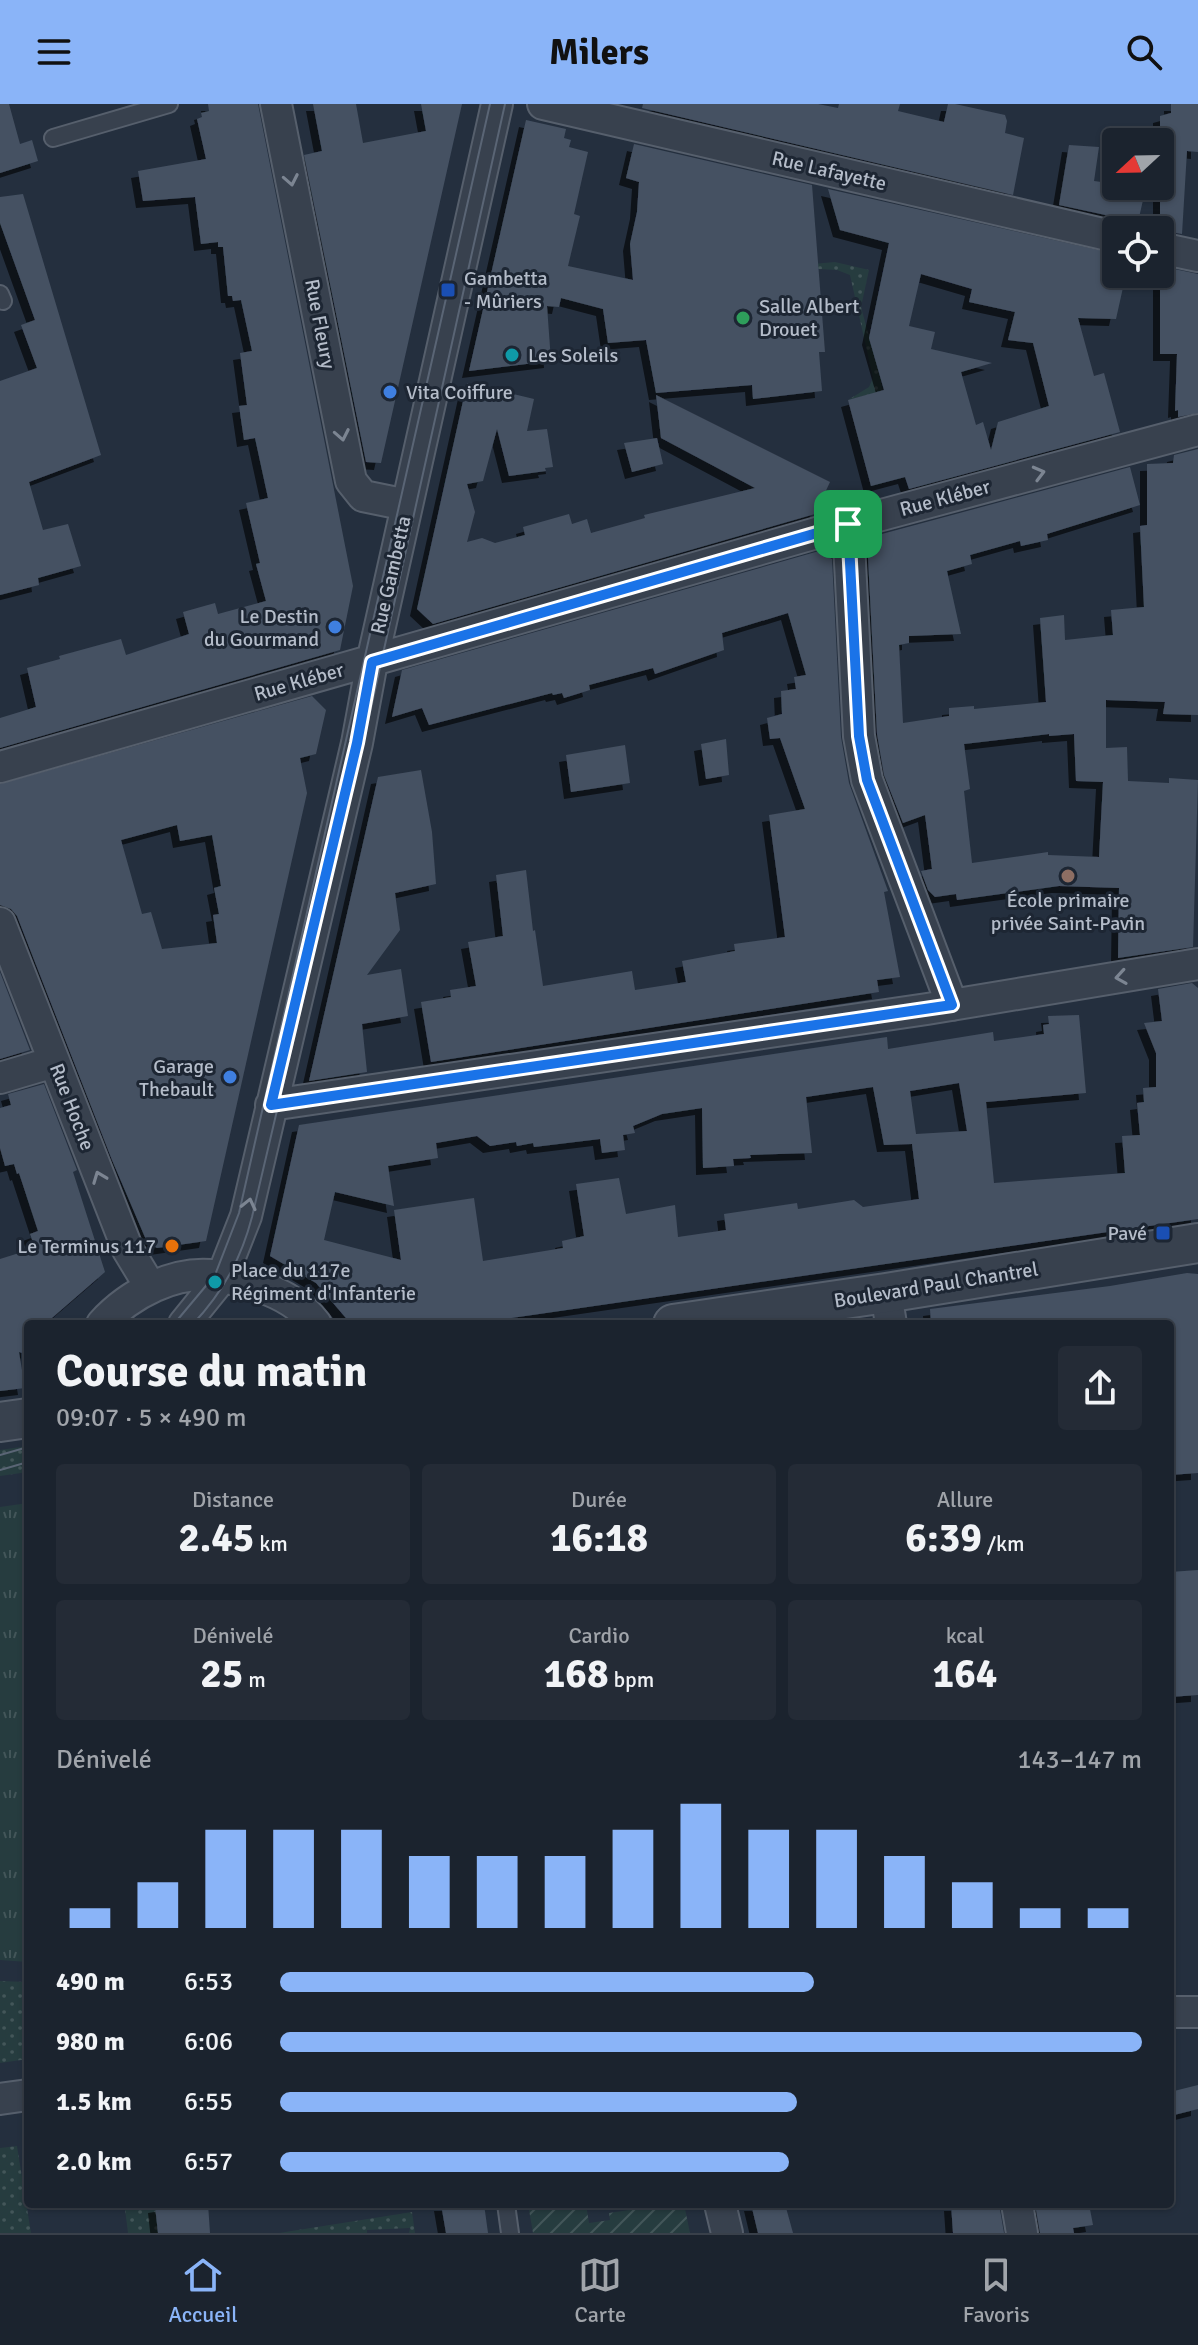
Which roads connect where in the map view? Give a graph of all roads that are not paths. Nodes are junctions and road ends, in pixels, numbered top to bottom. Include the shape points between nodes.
1 (169, 104) edge
2 (276, 104) edge
3 (497, 104) edge
4 (543, 104) edge
5 (53, 138) dead end
6 (1102, 234) edge
7 (1174, 251) edge
8 (1198, 256) edge
9 (1198, 430) edge
10 (407, 505) junction
11 (848, 524) junction
12 (372, 662) junction
13 (0, 767) edge
14 (0, 923) edge
15 (1198, 964) edge
16 (952, 1005) junction
17 (54, 1062) junction
18 (0, 1078) edge
19 (271, 1105) junction
20 (1198, 1243) edge
21 (222, 1277) junction
22 (151, 1288) junction
23 (888, 1309) edge
24 (106, 1320) edge
25 (187, 1320) edge
26 (312, 1320) edge
27 (730, 1320) edge
28 (24, 1419) edge
29 (0, 1422) edge
30 (1174, 2012) edge
31 (1198, 2012) edge
32 (24, 2096) edge
33 (0, 2099) edge
34 (507, 2208) edge
35 (721, 2208) edge
36 (1018, 2208) edge
37 (510, 2233) edge
38 (727, 2233) edge
39 (1022, 2233) edge

1 - 5 lane
2 -> 10 street, Rue Fleury via 351,481 363,496
3 - 10 street, Rue Gambetta
4 - 6 street, Rue Lafayette
7 - 8 street
11 -> 9 street, Rue Kléber
10 - 12 street, Rue Gambetta
11 - 12 street, Rue Kléber
11 - 16 street via 859,736 867,780
12 - 13 street, Rue Kléber
12 - 19 street, Rue Gambetta
14 - 17 street, Rue Hoche
15 -> 16 street
16 - 19 street
17 - 18 street
22 -> 17 street, Rue Hoche via 128,1250
21 -> 19 street, Rue Gambetta via 246,1216
20 - 23 street, Boulevard Paul Chantrel
21 - 22 street via 184,1278
21 - 25 street, Rue Gambetta
21 - 26 street via 278,1293
22 - 24 street
23 - 27 street, Boulevard Paul Chantrel
28 - 29 street
30 - 31 street
32 - 33 street
34 - 37 lane
35 - 38 street
36 - 39 street

